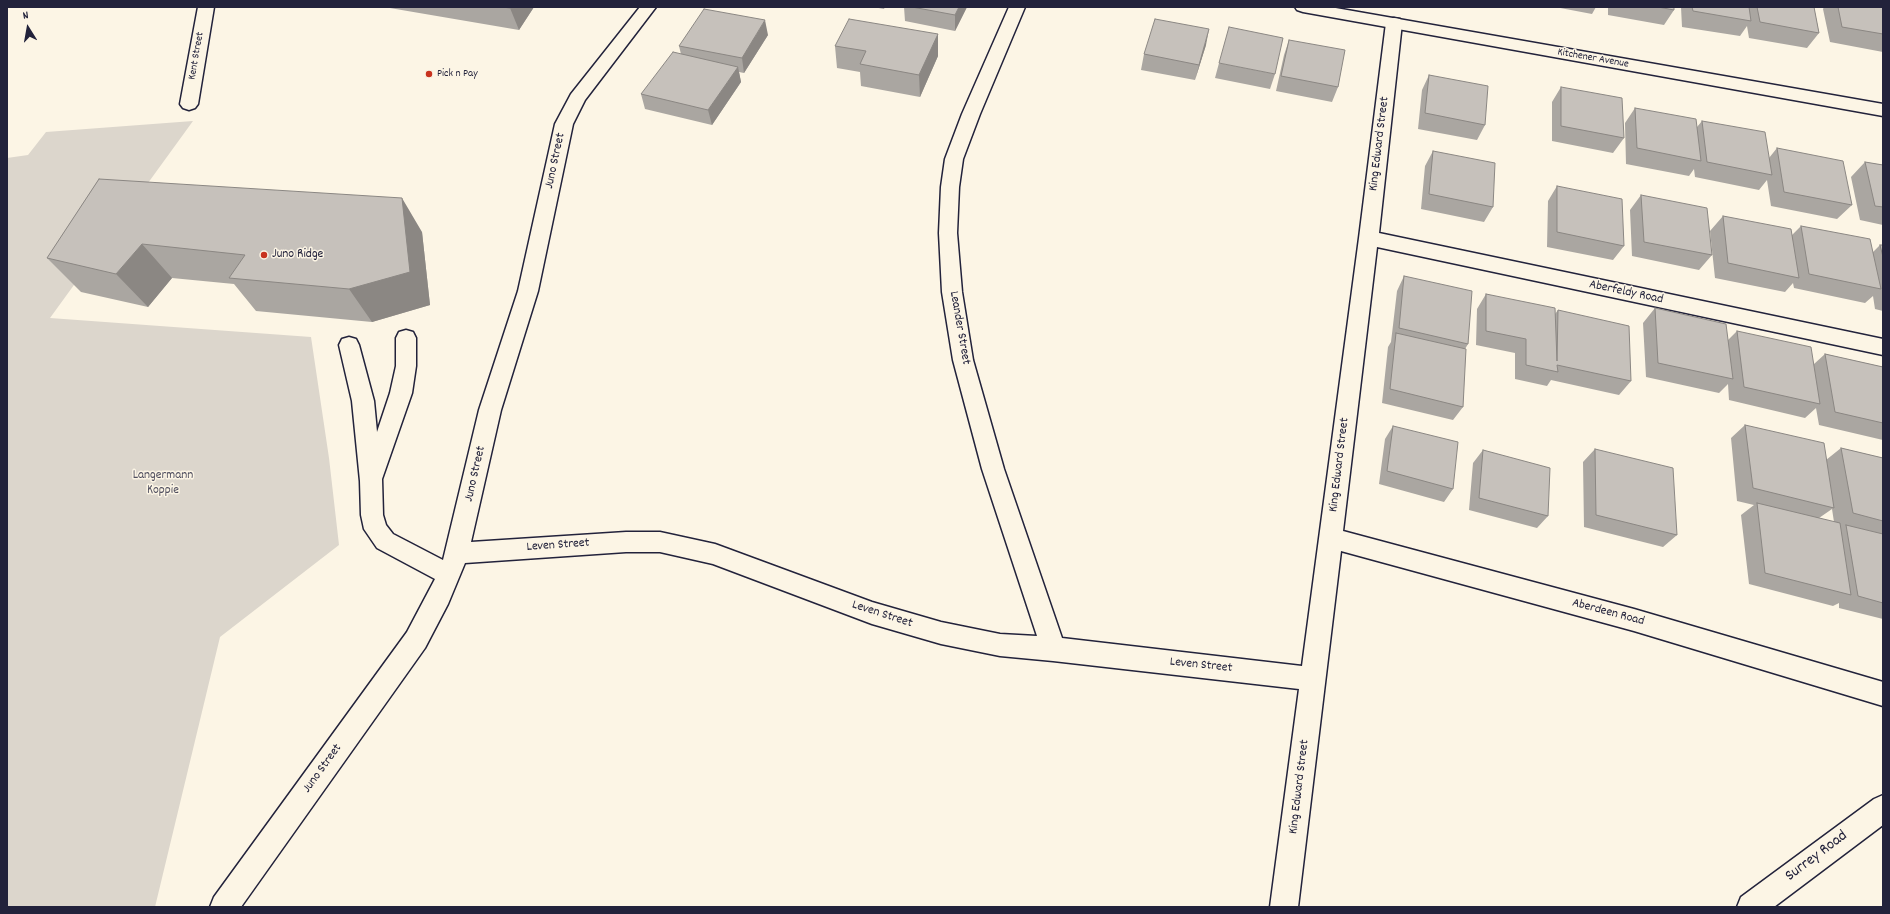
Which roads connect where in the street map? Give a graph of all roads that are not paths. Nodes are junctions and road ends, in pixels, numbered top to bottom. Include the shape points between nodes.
1 (206, 7) edge
2 (648, 7) edge
3 (1017, 7) edge
4 (1303, 7) edge
5 (1394, 23) junction
6 (189, 104) dead end
7 (1883, 110) edge
8 (1369, 238) junction
9 (406, 338) dead end
10 (349, 345) dead end
11 (1883, 347) edge
12 (371, 481) junction
13 (1330, 538) junction
14 (457, 553) junction
15 (449, 575) junction
16 (1053, 649) junction
17 (1313, 679) junction
18 (1883, 694) edge
19 (1883, 808) edge
20 (224, 907) edge
21 (1284, 907) edge
22 (1751, 907) edge

1 - 6 street, Kent Street
2 - 14 street, Juno Street via 577,98 564,124 528,291 490,410
3 - 16 street, Leander Street via 954,159 950,187 949,240 952,292 963,360 992,469
4 - 5 street, Kitchener Avenue
5 - 7 street, Kitchener Avenue
5 - 8 street, King Edward Street
8 - 11 street, Aberfeldy Road
8 - 13 street, King Edward Street
9 - 12 street via 406,366 401,393
10 - 12 street via 363,401
12 - 15 street via 375,529 386,541
13 - 17 street, King Edward Street
13 - 18 street, Aberdeen Road via 1634,620
14 - 15 street, Juno Street
14 - 16 street, Leven Street via 660,542 715,554 872,613 941,633 1000,645
15 - 20 street, Juno Street via 416,640
16 - 17 street, Leven Street
17 - 21 street, King Edward Street
19 - 22 street, Surrey Road

